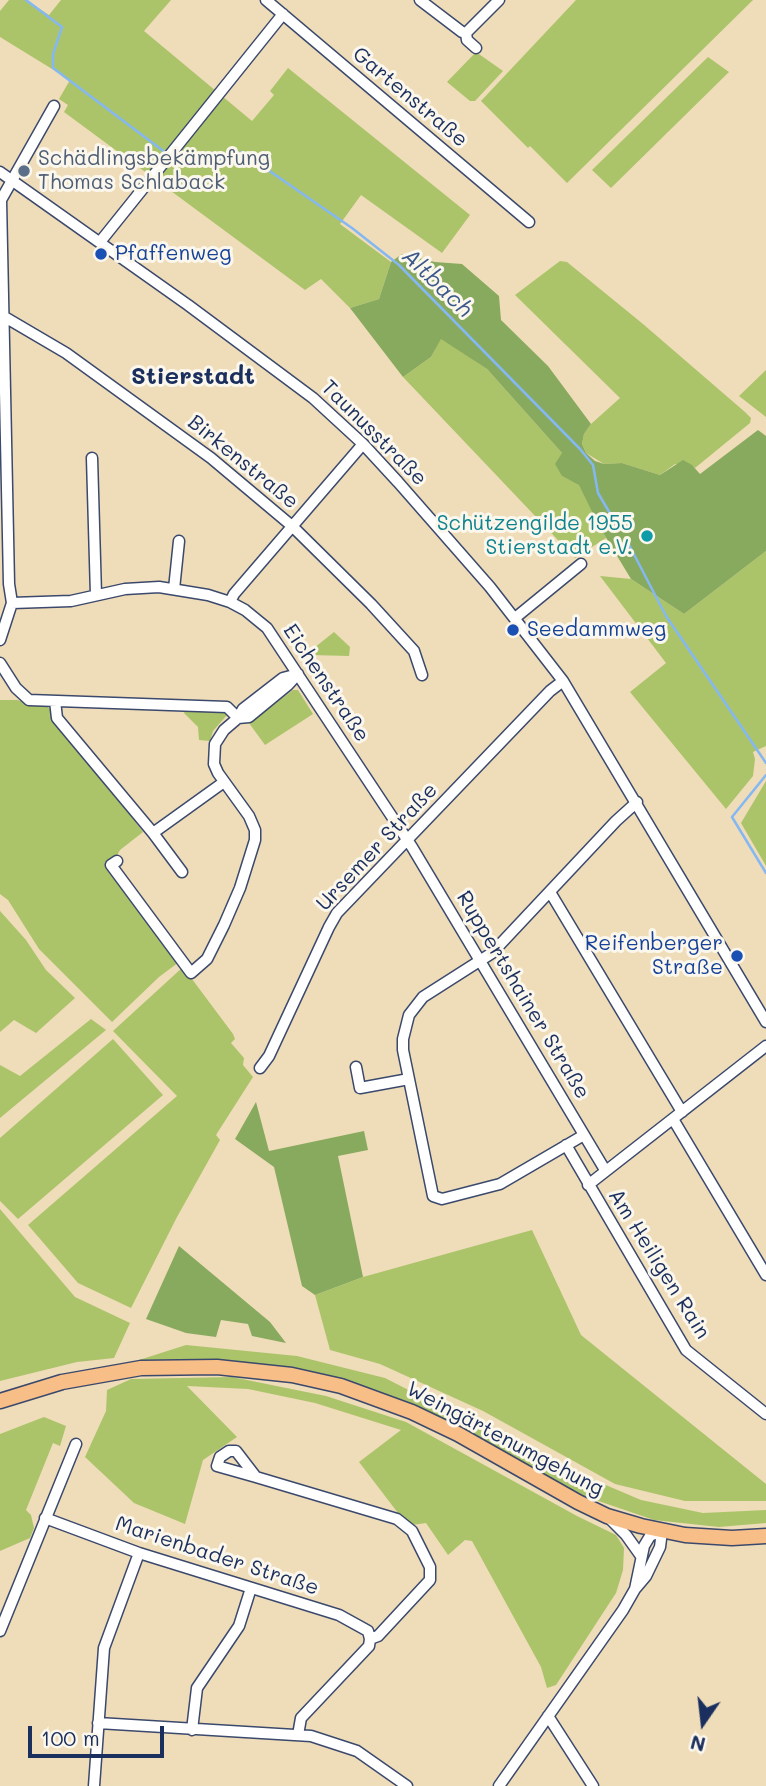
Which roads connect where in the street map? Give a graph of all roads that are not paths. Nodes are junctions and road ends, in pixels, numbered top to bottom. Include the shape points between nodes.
1 (266, 0) edge
2 (420, 0) edge
3 (499, 0) edge
4 (283, 14) junction
5 (466, 33) junction
6 (476, 48) dead end
7 (54, 106) dead end
8 (0, 172) edge
9 (12, 180) junction
10 (529, 222) dead end
11 (100, 242) junction
12 (1, 252) edge
13 (2, 317) edge
14 (363, 444) junction
15 (92, 457) dead end
16 (292, 526) junction
17 (179, 541) dead end
18 (582, 564) dead end
19 (174, 589) junction
20 (96, 595) junction
21 (230, 602) junction
22 (12, 603) junction
23 (515, 618) junction
24 (0, 640) edge
25 (0, 663) edge
26 (299, 673) junction
27 (422, 675) dead end
28 (563, 681) junction
29 (55, 701) junction
30 (237, 718) junction
31 (224, 782) junction
32 (636, 803) junction
33 (153, 833) junction
34 (407, 840) junction
35 (117, 860) dead end
36 (182, 872) dead end
37 (550, 892) junction
38 (481, 962) junction
39 (766, 1022) edge
40 (766, 1046) edge
41 (356, 1067) dead end
42 (260, 1068) dead end
43 (409, 1079) junction
44 (678, 1116) junction
45 (584, 1135) junction
46 (566, 1145) junction
47 (605, 1170) junction
48 (588, 1185) junction
49 (766, 1275) edge
50 (0, 1401) edge
51 (766, 1414) edge
52 (76, 1444) dead end
53 (256, 1477) dead end
54 (607, 1516) junction
55 (45, 1518) junction
56 (662, 1531) junction
57 (766, 1536) edge
58 (139, 1553) junction
59 (641, 1556) junction
60 (251, 1588) junction
61 (635, 1588) junction
62 (0, 1631) edge
63 (370, 1639) junction
64 (548, 1716) junction
65 (97, 1723) junction
66 (192, 1730) junction
67 (298, 1735) junction
68 (94, 1786) edge
69 (408, 1786) edge
70 (499, 1786) edge
71 (593, 1786) edge

1 - 4 street, Gartenstraße
2 - 5 street
3 - 5 street
4 - 10 street, Gartenstraße
4 - 11 street
5 - 6 street
7 - 9 street
8 - 9 street, Taunusstraße
9 - 11 street, Taunusstraße
9 - 12 street via 1,200
11 - 14 street, Taunusstraße via 293,383
12 - 13 street
13 - 16 street, Birkenstraße via 66,353 198,448
13 - 22 street
14 - 16 street
14 - 23 street, Taunusstraße
15 - 20 street
16 - 21 street
16 - 27 street, Birkenstraße via 414,652
17 - 19 street
18 - 23 street
19 - 20 street, Eichenstraße via 144,587
19 - 21 street, Eichenstraße
20 - 22 street, Eichenstraße via 71,601
21 - 26 street, Eichenstraße via 267,628
22 - 24 street
23 - 28 street, Taunusstraße
25 - 29 street via 29,700
26 - 30 street via 249,717
26 - 34 street, Eichenstraße
28 - 32 street, Taunusstraße
28 - 34 street, Ursemer Straße
29 - 30 street via 228,707
29 - 33 street via 57,718
30 - 31 street via 215,744 214,764
31 - 33 street
31 - 35 street via 249,816 255,840 216,943 207,960 191,973 111,865
32 - 37 street
32 - 39 street, Taunusstraße
33 - 36 street
34 - 38 street, Ruppertshainer Straße
34 - 42 street, Ursemer Straße via 332,920
37 - 38 street
37 - 44 street
38 - 43 street via 415,1005 403,1039
38 - 45 street, Ruppertshainer Straße
40 - 44 street
41 - 43 street via 360,1088
43 - 46 street via 433,1196 442,1199 500,1184
44 - 47 street
44 - 49 street
45 - 46 street
45 - 47 street, Ruppertshainer Straße
46 - 48 street
47 - 48 street
48 - 51 street, Am Heiligen Rain via 686,1350
50 - 54 main road, Weingärtenumgehung via 110,1372 191,1366 292,1375 389,1402
52 - 55 street
53 - 63 street via 397,1519 412,1531 430,1567 430,1580
54 - 56 main road, Weingärtenumgehung
54 - 59 street
55 - 58 street, Marienbader Straße
55 - 62 street
56 - 57 main road, Weingärtenumgehung via 708,1537
56 - 59 street via 650,1536
56 - 61 street via 658,1552
58 - 60 street, Marienbader Straße
58 - 65 street via 104,1648
59 - 61 street
60 - 63 street, Marienbader Straße via 339,1615 368,1632
60 - 66 street via 239,1626 197,1688
61 - 64 street
63 - 67 street via 369,1646 301,1718
64 - 70 street
64 - 71 street
65 - 66 street
65 - 68 street
66 - 67 street
67 - 69 street via 357,1751

